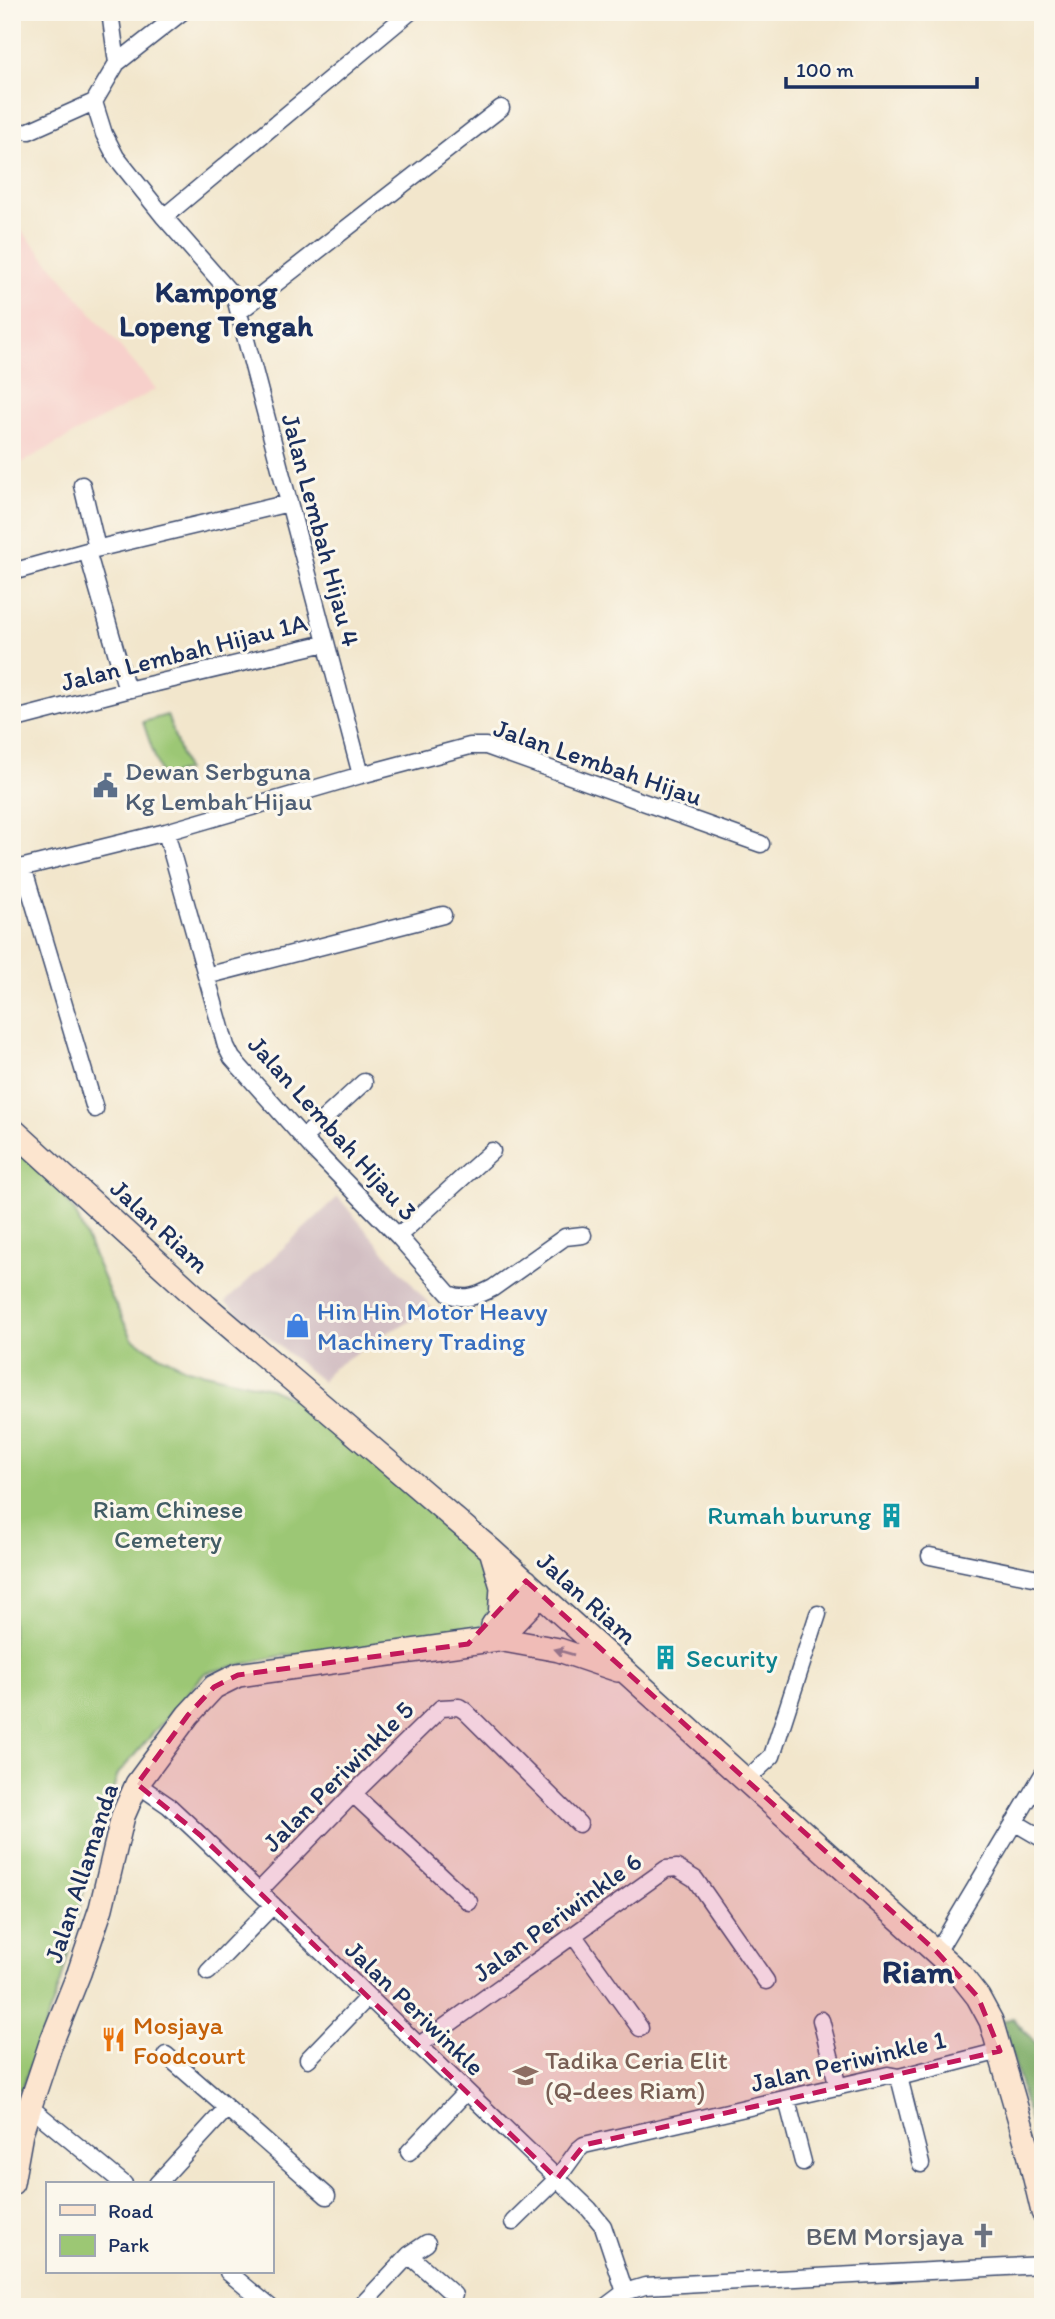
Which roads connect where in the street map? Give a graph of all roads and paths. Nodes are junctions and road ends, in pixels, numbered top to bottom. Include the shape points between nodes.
1 (110, 12) edge
2 (182, 12) edge
3 (410, 12) edge
4 (117, 63) junction
5 (94, 102) junction
6 (501, 108) dead end
7 (29, 131) dead end
8 (164, 217) junction
9 (237, 305) junction
10 (82, 485) dead end
11 (289, 503) junction
12 (92, 550) junction
13 (12, 572) edge
14 (326, 643) junction
15 (127, 690) junction
16 (12, 720) edge
17 (361, 775) junction
18 (166, 832) junction
19 (761, 844) dead end
20 (18, 868) edge
21 (443, 915) dead end
22 (206, 976) junction
23 (364, 1082) dead end
24 (95, 1109) dead end
25 (12, 1129) edge
26 (303, 1138) junction
27 (492, 1151) dead end
28 (583, 1234) dead end
29 (398, 1236) junction
30 (491, 1550) junction
31 (930, 1556) dead end
32 (1043, 1578) edge
33 (533, 1588) junction
34 (818, 1614) dead end
35 (499, 1629) junction
36 (628, 1673) junction
37 (1043, 1774) edge
38 (746, 1780) junction
39 (137, 1784) junction
40 (353, 1794) junction
41 (1014, 1822) junction
42 (579, 1824) dead end
43 (1043, 1839) edge
44 (259, 1891) junction
45 (469, 1902) dead end
46 (273, 1905) junction
47 (574, 1936) junction
48 (937, 1952) junction
49 (208, 1972) dead end
50 (766, 1981) dead end
51 (368, 1997) junction
52 (821, 2020) dead end
53 (640, 2028) dead end
54 (418, 2046) junction
55 (1000, 2051) junction
56 (166, 2055) dead end
57 (308, 2059) dead end
58 (899, 2077) junction
59 (838, 2087) junction
60 (466, 2092) junction
61 (788, 2100) junction
62 (30, 2107) junction
63 (227, 2108) junction
64 (409, 2152) dead end
65 (803, 2162) dead end
66 (921, 2164) dead end
67 (557, 2179) junction
68 (122, 2182) edge
69 (159, 2182) edge
70 (12, 2183) edge
71 (327, 2196) dead end
72 (1043, 2213) edge
73 (513, 2222) dead end
74 (426, 2242) dead end
75 (409, 2255) junction
76 (1043, 2265) edge
77 (230, 2274) edge
78 (625, 2292) junction
79 (454, 2295) dead end
80 (270, 2307) edge
81 (360, 2307) edge
82 (605, 2307) edge

1 - 4 street
2 - 4 street
3 - 8 street
4 - 5 street
5 - 7 street
5 - 8 street via 116,157
6 - 9 street
8 - 9 street via 231,291
9 - 11 street, Jalan Lembah Hijau 4
10 - 12 street
11 - 12 street
11 - 14 street, Jalan Lembah Hijau 4
12 - 13 street
12 - 15 street
14 - 15 street, Jalan Lembah Hijau 1A
14 - 17 street, Jalan Lembah Hijau 4
15 - 16 street, Jalan Lembah Hijau 1A
17 - 18 street, Jalan Lembah Hijau
17 - 19 street, Jalan Lembah Hijau via 455,749 486,746
18 - 20 street, Jalan Lembah Hijau
18 - 22 street, Jalan Lembah Hijau 3
20 - 24 street
21 - 22 street
22 - 26 street, Jalan Lembah Hijau 3 via 232,1058
23 - 26 street
25 - 30 main road, Jalan Riam via 206,1306
26 - 29 street, Jalan Lembah Hijau 3
27 - 29 street
28 - 29 street, Jalan Lembah Hijau 3 via 565,1237 493,1288 458,1298 449,1294
30 - 33 main road, Jalan Riam
30 - 35 main road via 502,1587
31 - 32 street
33 - 35 main road
33 - 36 main road, Jalan Riam
34 - 38 street via 772,1756
36 -> 35 main road, Jalan Allamanda
35 - 39 main road, Jalan Allamanda via 468,1644 238,1675 214,1688 188,1714
36 - 38 main road, Jalan Riam
37 - 41 street
38 - 48 main road, Jalan Riam
39 - 44 street, Jalan Periwinkle via 169,1806
39 - 62 main road, Jalan Allamanda via 123,1816 84,1960
40 - 42 street, Jalan Periwinkle 5 via 434,1713 459,1707
40 - 44 street, Jalan Periwinkle 5
40 - 45 street
41 - 43 street
41 - 48 street
44 - 46 street, Jalan Periwinkle
46 - 49 street
46 - 51 street, Jalan Periwinkle
47 - 50 street, Jalan Periwinkle 6 via 667,1869 677,1868 695,1878
47 - 53 street
47 - 54 street, Jalan Periwinkle 6
48 - 55 main road, Jalan Riam via 978,1997
51 - 54 street, Jalan Periwinkle
51 - 57 street
52 - 59 street
54 - 60 street, Jalan Periwinkle
55 - 58 street, Jalan Periwinkle 1
55 - 72 main road, Jalan Riam
56 - 63 street
58 - 59 street, Jalan Periwinkle 1 via 888,2075
58 - 66 street
59 - 61 street, Jalan Periwinkle 1
60 - 64 street
60 - 67 street, Jalan Periwinkle
61 - 65 street
61 - 67 street, Jalan Periwinkle 1 via 584,2145
62 - 68 street
62 - 70 main road, Jalan Allamanda
63 - 69 street
63 - 71 street
67 - 73 street, Jalan Periwinkle 1
67 - 78 street, Jalan Periwinkle via 603,2226
74 - 75 street
75 - 79 street
75 - 81 street
76 - 78 street via 645,2286
77 - 80 street
78 - 82 street

